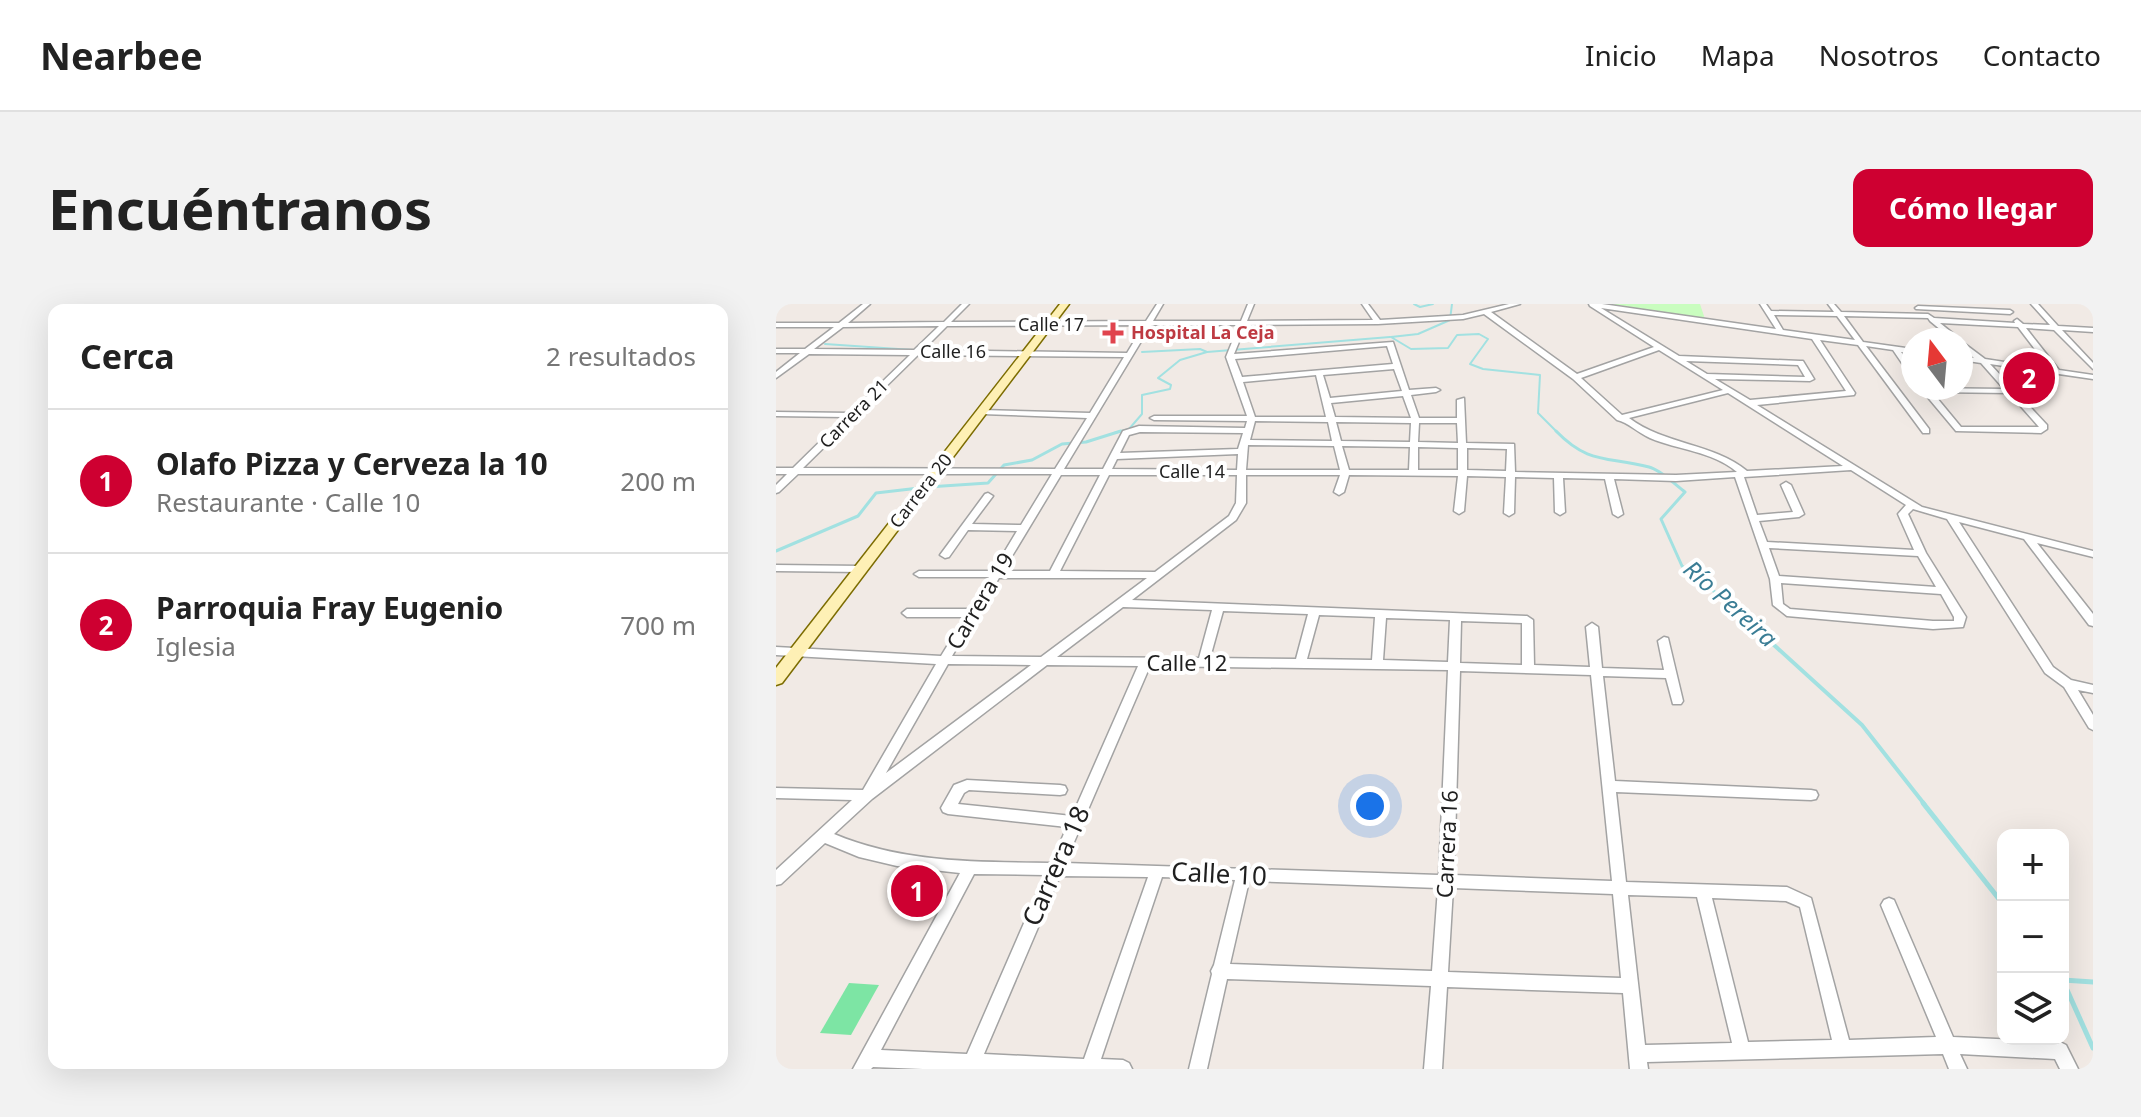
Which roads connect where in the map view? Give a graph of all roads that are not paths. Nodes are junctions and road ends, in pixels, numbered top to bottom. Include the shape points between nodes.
1 (867, 304) edge
2 (966, 304) edge
3 (1065, 304) edge
4 (1160, 304) edge
5 (1251, 304) edge
6 (1365, 304) edge
7 (1517, 304) edge
8 (1590, 304) edge
9 (1763, 304) edge
10 (1831, 304) edge
11 (2003, 304) edge
12 (2034, 304) edge
13 (1916, 306) edge
14 (1615, 308) junction
15 (2010, 312) junction
16 (1487, 313) junction
17 (1604, 313) junction
18 (1769, 313) junction
19 (1839, 315) junction
20 (1930, 318) junction
21 (1378, 322) junction
22 (2019, 324) junction
23 (776, 325) edge
24 (841, 325) junction
25 (944, 325) junction
26 (1049, 325) junction
27 (1148, 325) junction
28 (1242, 325) junction
29 (2053, 327) junction
30 (1942, 328) edge
31 (2089, 329) edge
32 (1781, 332) junction
33 (1814, 336) junction
34 (2093, 336) edge
35 (1862, 343) junction
36 (1658, 348) junction
37 (1896, 349) junction
38 (1901, 350) edge
39 (776, 351) edge
40 (808, 351) junction
41 (916, 352) junction
42 (1028, 353) junction
43 (1973, 353) edge
44 (1129, 355) junction
45 (1230, 356) junction
46 (1901, 356) edge
47 (1674, 358) junction
48 (1973, 360) edge
49 (1983, 361) junction
50 (1398, 366) junction
51 (2093, 367) edge
52 (2057, 372) junction
53 (1319, 373) junction
54 (776, 376) edge
55 (1704, 376) junction
56 (1576, 377) junction
57 (2093, 377) edge
58 (1237, 380) junction
59 (1436, 390) dead end
60 (1973, 390) edge
61 (1728, 391) junction
62 (2012, 391) junction
63 (1408, 393) junction
64 (1461, 400) dead end
65 (1934, 400) edge
66 (1325, 401) junction
67 (1748, 403) junction
68 (982, 412) junction
69 (776, 414) edge
70 (852, 415) junction
71 (1093, 416) junction
72 (1332, 417) junction
73 (1154, 418) dead end
74 (1624, 418) junction
75 (1252, 419) junction
76 (1415, 419) junction
77 (1461, 421) junction
78 (1247, 431) junction
79 (1926, 431) dead end
80 (1339, 443) junction
81 (1415, 444) junction
82 (1462, 445) junction
83 (1243, 446) junction
84 (1117, 456) junction
85 (1850, 468) junction
86 (937, 470) junction
87 (776, 471) edge
88 (796, 471) junction
89 (1062, 471) junction
90 (1107, 471) junction
91 (1239, 472) junction
92 (1345, 473) junction
93 (1413, 473) junction
94 (1463, 473) junction
95 (1741, 473) junction
96 (1511, 474) junction
97 (1558, 475) junction
98 (1609, 476) junction
99 (1786, 485) dead end
100 (776, 490) edge
101 (1339, 492) dead end
102 (988, 496) dead end
103 (1912, 505) junction
104 (1459, 511) dead end
105 (1560, 512) dead end
106 (1509, 513) dead end
107 (1618, 514) dead end
108 (1755, 518) junction
109 (1952, 519) junction
110 (965, 527) junction
111 (1024, 528) junction
112 (2029, 538) junction
113 (1764, 545) junction
114 (1921, 553) junction
115 (2093, 554) edge
116 (945, 555) dead end
117 (776, 568) edge
118 (862, 569) junction
119 (919, 574) dead end
120 (996, 574) junction
121 (1053, 575) junction
122 (1155, 575) junction
123 (1775, 579) junction
124 (1944, 591) junction
125 (1118, 603) junction
126 (1218, 610) junction
127 (907, 613) dead end
128 (972, 613) junction
129 (1314, 614) junction
130 (1381, 616) junction
131 (1456, 618) junction
132 (2093, 622) edge
133 (1592, 627) dead end
134 (1664, 641) dead end
135 (776, 651) edge
136 (797, 652) junction
137 (944, 660) junction
138 (1040, 661) junction
139 (1145, 663) junction
140 (1203, 663) junction
141 (1300, 664) junction
142 (1377, 664) junction
143 (1456, 665) junction
144 (1528, 668) junction
145 (1597, 670) junction
146 (1671, 674) junction
147 (776, 679) edge
148 (2068, 684) junction
149 (2093, 689) edge
150 (1677, 701) dead end
151 (2093, 725) edge
152 (1609, 786) junction
153 (1060, 790) dead end
154 (776, 793) edge
155 (867, 795) junction
156 (1811, 795) dead end
157 (1075, 822) junction
158 (823, 836) junction
159 (970, 868) junction
160 (1053, 868) junction
161 (1157, 871) junction
162 (1243, 876) junction
163 (776, 879) edge
164 (1446, 883) junction
165 (1619, 890) junction
166 (1704, 894) junction
167 (1889, 905) dead end
168 (1219, 971) junction
169 (1436, 980) junction
170 (1630, 986) junction
171 (1948, 1045) junction
172 (1843, 1048) junction
173 (1742, 1051) junction
174 (1638, 1061) edge
175 (865, 1064) edge
176 (970, 1066) edge
177 (1089, 1068) edge
178 (1123, 1069) edge
179 (1198, 1069) edge
180 (1433, 1069) edge
181 (1958, 1069) edge
182 (2069, 1069) edge

1 - 24 street
2 - 25 street, Carrera 21
3 - 26 main road, Carrera 20
4 - 27 street, Carrera 19
5 - 28 street
6 - 21 street
7 - 16 street, Calle 17
8 - 14 street
8 - 17 street
9 - 18 street
10 - 19 street
11 - 15 street
12 - 29 street
13 - 15 street
13 - 20 street
14 - 17 street
14 - 32 street
15 - 22 street
16 - 21 street, Calle 17
16 - 56 street
17 - 36 street
18 - 19 street
18 - 32 street
19 - 20 street
19 - 35 street
20 - 22 street
20 - 30 street
21 - 28 street, Calle 17
22 - 29 street
22 - 52 street
23 - 24 street, Calle 17
24 - 25 street, Calle 17
24 - 40 street
25 - 26 street, Calle 17
25 - 41 street, Carrera 21
26 - 27 street, Calle 17
26 - 42 main road, Carrera 20
27 - 28 street, Calle 17
27 - 44 street, Carrera 19
28 - 45 street
29 - 31 street
29 - 51 street
31 - 34 street
32 - 33 street
33 - 35 street
33 - 67 street via 1851,393
35 - 37 street
35 - 79 street
36 - 47 street
36 - 56 street
37 - 38 street
37 - 46 street
39 - 40 street, Calle 16
40 - 41 street, Calle 16
40 - 54 street
41 - 42 street, Calle 16
41 - 70 street, Carrera 21
42 - 44 street, Calle 16
42 - 68 main road, Carrera 20
43 - 49 street
44 - 71 street, Carrera 19
45 - 50 street via 1384,343 1392,347
45 - 58 street
47 - 55 street
47 - 55 street via 1795,362 1803,365 1810,379
48 - 49 street
49 - 52 street
49 - 62 street
50 - 53 street
50 - 63 street
52 - 57 street
53 - 58 street
53 - 66 street
55 - 61 street
56 - 74 street
58 - 75 street
59 - 63 street
60 - 62 street
61 - 67 street
61 - 74 street
62 - 65 street via 2042,423 2041,430 1959,429
63 - 66 street
63 - 76 street
64 - 77 street
66 - 72 street
67 - 85 street
68 - 71 street
68 - 86 main road, Carrera 20
69 - 70 street
70 - 88 street, Carrera 21
71 - 89 street, Carrera 19
72 - 75 street
72 - 76 street
72 - 80 street
73 - 75 street
74 - 95 street via 1644,435 1727,461
75 - 78 street
76 - 77 street
76 - 81 street
77 - 82 street
78 - 83 street
78 - 84 street via 1139,429 1126,433
80 - 81 street
80 - 83 street
80 - 92 street
81 - 82 street
81 - 93 street
82 - 94 street
82 - 96 street via 1511,446
83 - 84 street
83 - 91 street
84 - 90 street
85 - 95 street, Calle 14
85 - 103 street
86 - 88 street, Calle 14
86 - 89 street, Calle 14
86 - 118 main road, Carrera 20
87 - 88 street, Calle 14
88 - 100 street, Carrera 21
89 - 90 street, Calle 14
89 - 111 street, Carrera 19
90 - 91 street, Calle 14
90 - 121 street
91 - 92 street, Calle 14
91 - 122 street via 1241,503 1233,518
92 - 93 street, Calle 14
92 - 101 street
93 - 94 street, Calle 14
94 - 96 street, Calle 14
94 - 104 street
95 - 98 street, Calle 14
95 - 108 street
96 - 97 street, Calle 14
96 - 106 street
97 - 98 street, Calle 14
97 - 105 street
98 - 107 street
99 - 108 street via 1799,514
102 - 110 street
103 - 109 street
103 - 114 street via 1903,520
108 - 113 street
109 - 112 street
109 - 148 street via 2049,670
110 - 111 street
110 - 116 street
111 - 120 street, Carrera 19
112 - 115 street
112 - 132 street
113 - 114 street
113 - 123 street
114 - 124 street
117 - 118 street
118 - 136 main road, Carrera 20
119 - 120 street
120 - 121 street
120 - 128 street, Carrera 19
121 - 122 street
122 - 125 street
123 - 124 street
123 - 124 street via 1778,605 1791,613 1958,625 1960,617
125 - 126 street
125 - 138 street
126 - 129 street
126 - 140 street
127 - 128 street
128 - 137 street, Carrera 19
129 - 130 street
129 - 141 street
130 - 131 street
130 - 142 street
131 - 143 street, Carrera 16
131 - 144 street via 1527,620
133 - 145 street
134 - 146 street
135 - 136 street, Calle 12
136 - 137 street, Calle 12
136 - 147 main road, Carrera 20
137 - 138 street, Calle 12
137 - 155 street, Carrera 19
138 - 139 street, Calle 12
138 - 155 street
139 - 140 street, Calle 12
139 - 157 street, Carrera 18
140 - 141 street, Calle 12
141 - 142 street, Calle 12
142 - 143 street, Calle 12
143 - 144 street, Calle 12
143 - 164 street, Carrera 16
144 - 145 street, Calle 12
145 - 146 street, Calle 12
145 - 152 street
146 - 150 street
148 - 149 street
148 - 151 street
152 - 156 street
152 - 165 street
153 - 157 street via 967,785 948,808
154 - 155 street
155 - 158 street, Carrera 19
157 - 160 street, Carrera 18
158 - 159 street, Calle 10 via 897,860
158 - 163 street, Carrera 19
159 - 160 street, Calle 10
159 - 175 street
160 - 161 street, Calle 10
160 - 176 street, Carrera 18
161 - 162 street, Calle 10
161 - 177 street
162 - 164 street, Calle 10
162 - 168 street
164 - 165 street, Calle 10
164 - 169 street, Carrera 16
165 - 166 street, Calle 10
165 - 170 street
166 - 172 street, Calle 10 via 1787,894 1806,903
166 - 173 street
167 - 171 street
168 - 169 street
168 - 179 street
169 - 170 street
169 - 180 street, Carrera 16
170 - 174 street
171 - 172 street
171 - 181 street
171 - 182 street via 2060,1051
172 - 173 street
173 - 174 street
175 - 176 street
176 - 177 street
177 - 178 street

